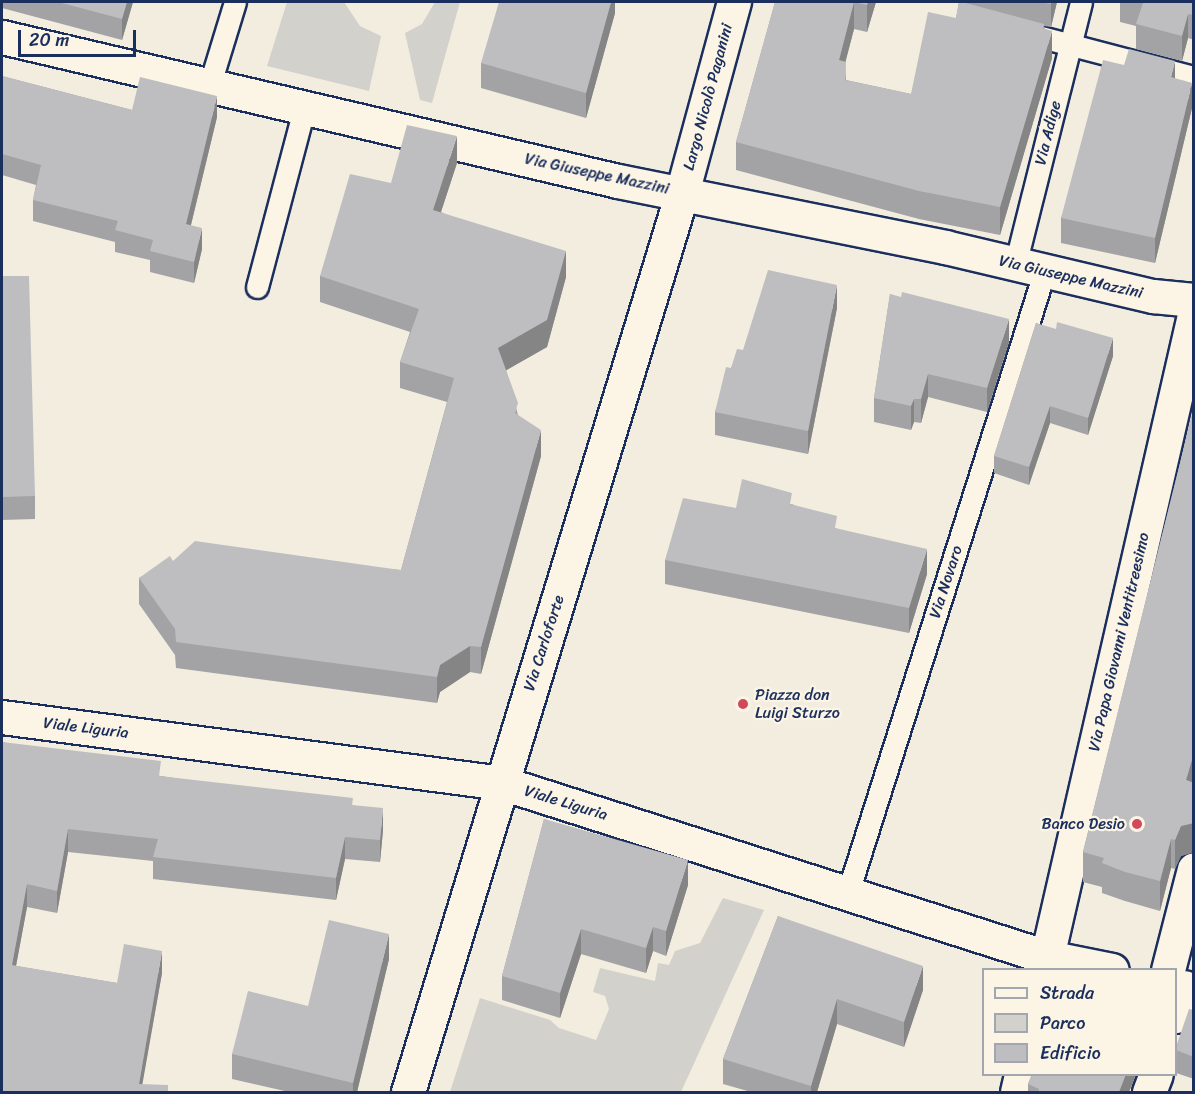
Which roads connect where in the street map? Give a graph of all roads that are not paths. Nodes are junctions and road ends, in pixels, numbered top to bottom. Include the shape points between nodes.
1 (235, 2) edge
2 (734, 2) edge
3 (1081, 2) edge
4 (1002, 27) edge
5 (2, 38) edge
6 (1071, 44) junction
7 (1194, 76) edge
8 (209, 87) junction
9 (304, 109) junction
10 (682, 193) junction
11 (1029, 269) junction
12 (257, 288) dead end
13 (1194, 300) edge
14 (1194, 315) edge
15 (2, 717) edge
16 (502, 783) junction
17 (1194, 869) edge
18 (848, 892) junction
19 (1045, 963) edge
20 (1101, 968) edge
21 (1180, 989) edge
22 (1021, 1076) edge
23 (1155, 1076) edge
24 (408, 1092) edge
25 (1017, 1092) edge
26 (1149, 1092) edge

1 - 8 lane
2 - 10 street, Largo Nicolò Paganini
3 - 6 lane, Via Adige
4 - 6 lane
5 - 8 street, Via Giuseppe Mazzini
6 - 7 lane
6 - 11 lane, Via Adige
8 - 9 street, Via Giuseppe Mazzini
9 - 10 street, Via Giuseppe Mazzini
9 - 12 lane
10 - 11 street, Via Giuseppe Mazzini via 945,246
10 - 16 street, Via Carloforte
11 - 13 street, Via Giuseppe Mazzini via 1153,296
11 - 18 lane, Via Novaro
14 - 19 street, Via Papa Giovanni Ventitreesimo
15 - 16 street, Viale Liguria
16 - 18 street, Viale Liguria
16 - 24 street, Via Carloforte
17 - 21 street
18 - 19 street, Viale Liguria
19 - 20 street, Viale Liguria
22 - 25 street
23 - 26 street

